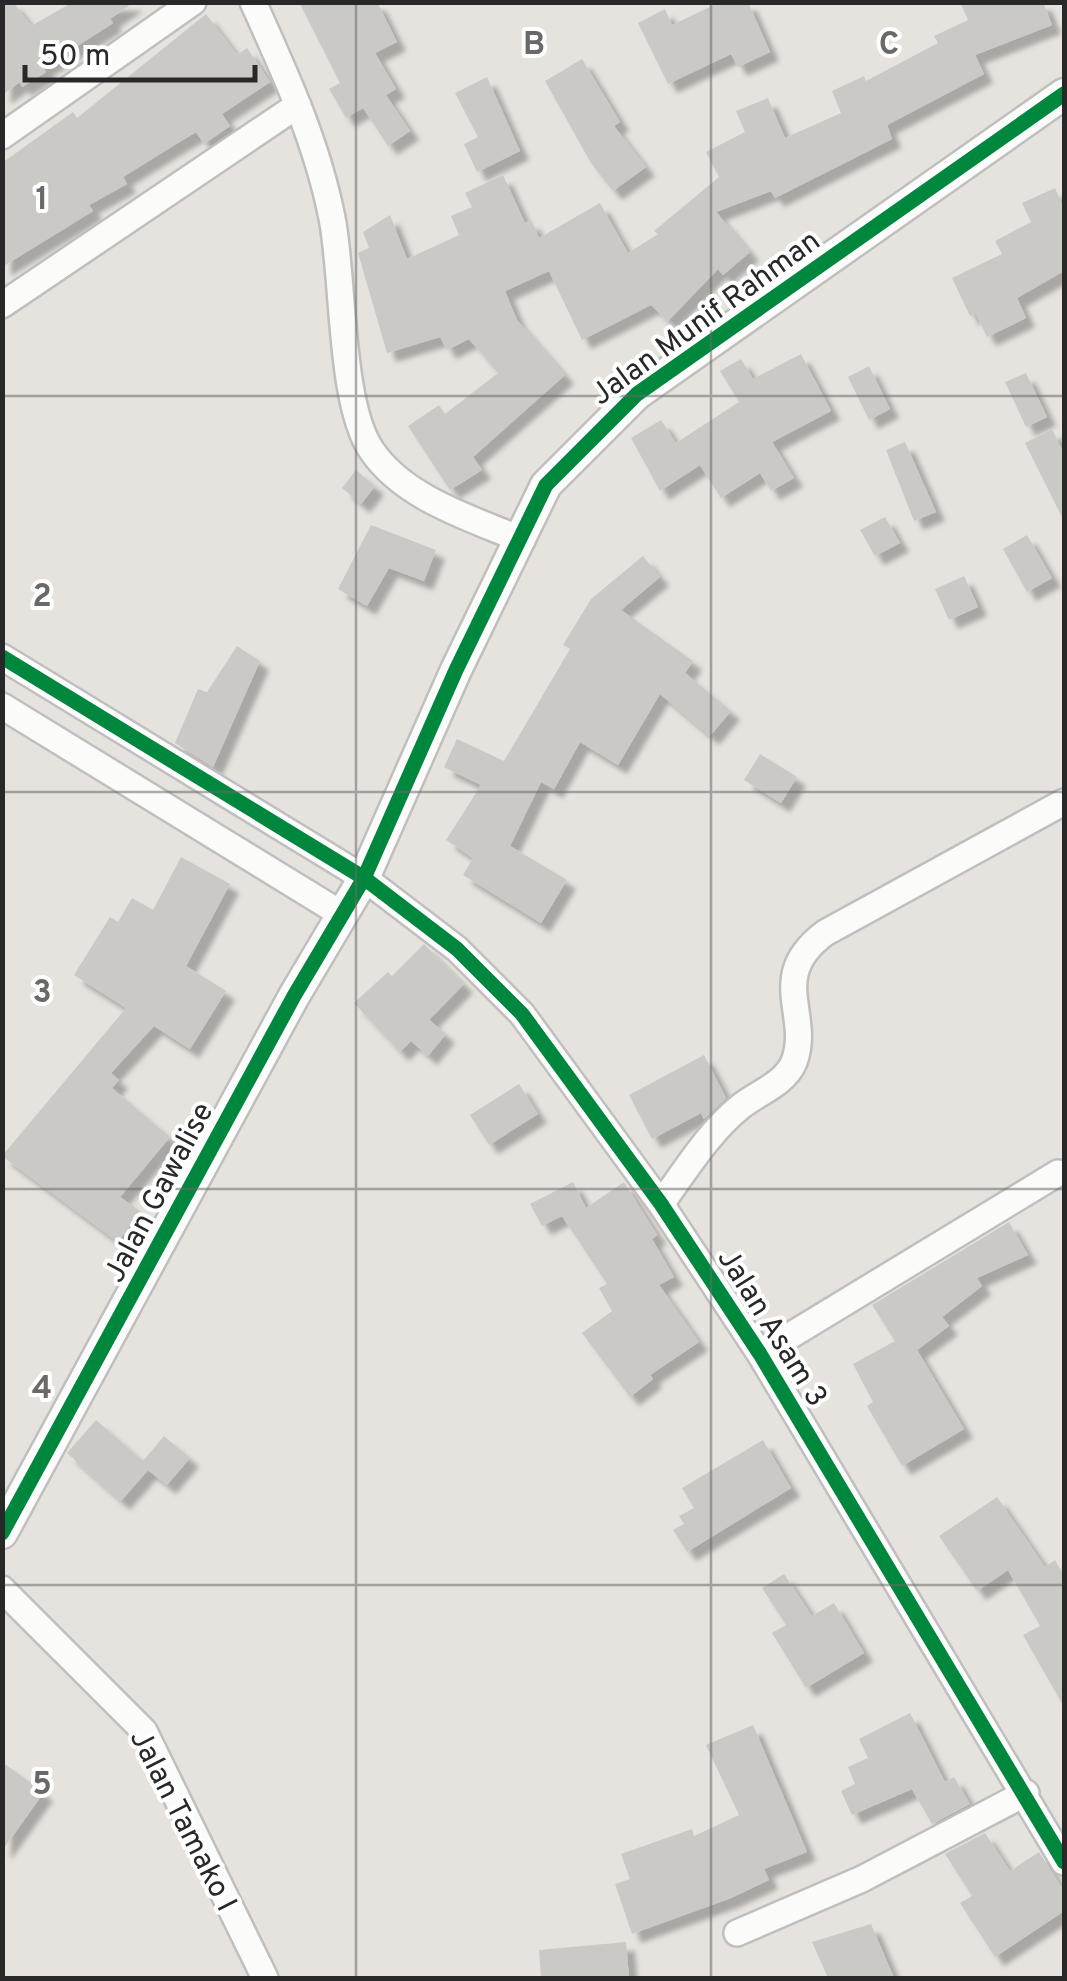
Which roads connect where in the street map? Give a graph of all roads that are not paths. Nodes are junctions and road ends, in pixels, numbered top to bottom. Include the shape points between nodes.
1 (192, 2) edge
2 (253, 2) edge
3 (1064, 94) edge
4 (298, 105) junction
5 (2, 136) edge
6 (2, 305) edge
7 (522, 540) junction
8 (2, 657) edge
9 (2, 706) edge
10 (1064, 802) edge
11 (364, 878) junction
12 (343, 915) junction
13 (1058, 1173) dead end
14 (661, 1204) junction
15 (760, 1354) junction
16 (2, 1533) edge
17 (2, 1590) edge
18 (1026, 1793) junction
19 (1064, 1862) edge
20 (737, 1933) dead end
21 (264, 1978) edge

1 - 5 street
2 - 4 street
3 - 7 street, Jalan Munif Rahman via 637,394 546,485
4 - 6 street
4 - 7 street via 333,222 344,341 371,451 407,486
7 - 11 street, Jalan Munif Rahman
8 - 11 street, Jalan Asam 3
9 - 12 street
10 - 14 street via 803,949 794,979 794,1063 730,1118
11 - 12 street, Jalan Gawalise
11 - 14 street, Jalan Asam 3 via 493,981
12 - 16 street, Jalan Gawalise
13 - 15 street
14 - 15 street, Jalan Asam 3
15 - 18 street, Jalan Asam 3
17 - 21 street, Jalan Tamako I via 144,1731
18 - 19 street, Jalan Asam 3
18 - 20 street via 862,1879

